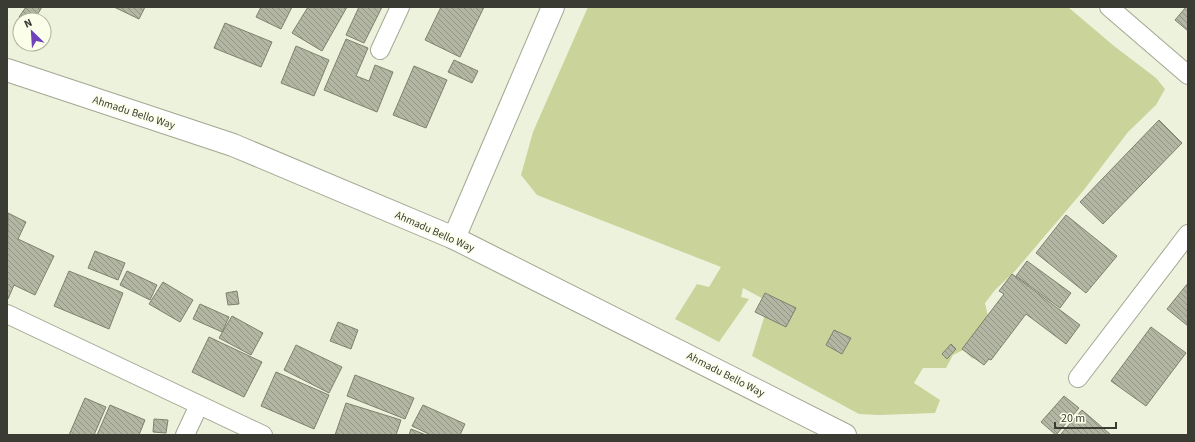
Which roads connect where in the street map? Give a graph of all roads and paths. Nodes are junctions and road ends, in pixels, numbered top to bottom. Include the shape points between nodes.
1 (400, 7) edge
2 (553, 7) edge
3 (1109, 7) edge
4 (380, 50) dead end
5 (7, 70) edge
6 (1188, 75) edge
7 (1188, 234) edge
8 (454, 238) junction
9 (7, 314) edge
10 (1078, 378) dead end
11 (199, 404) junction
12 (185, 435) edge
13 (263, 435) edge
14 (845, 435) edge

1 - 4 street
2 - 8 street
3 - 6 street
5 - 8 street, Ahmadu Bello Way via 233,144
7 - 10 street
8 - 14 street, Ahmadu Bello Way
9 - 11 street
11 - 12 street
11 - 13 street

